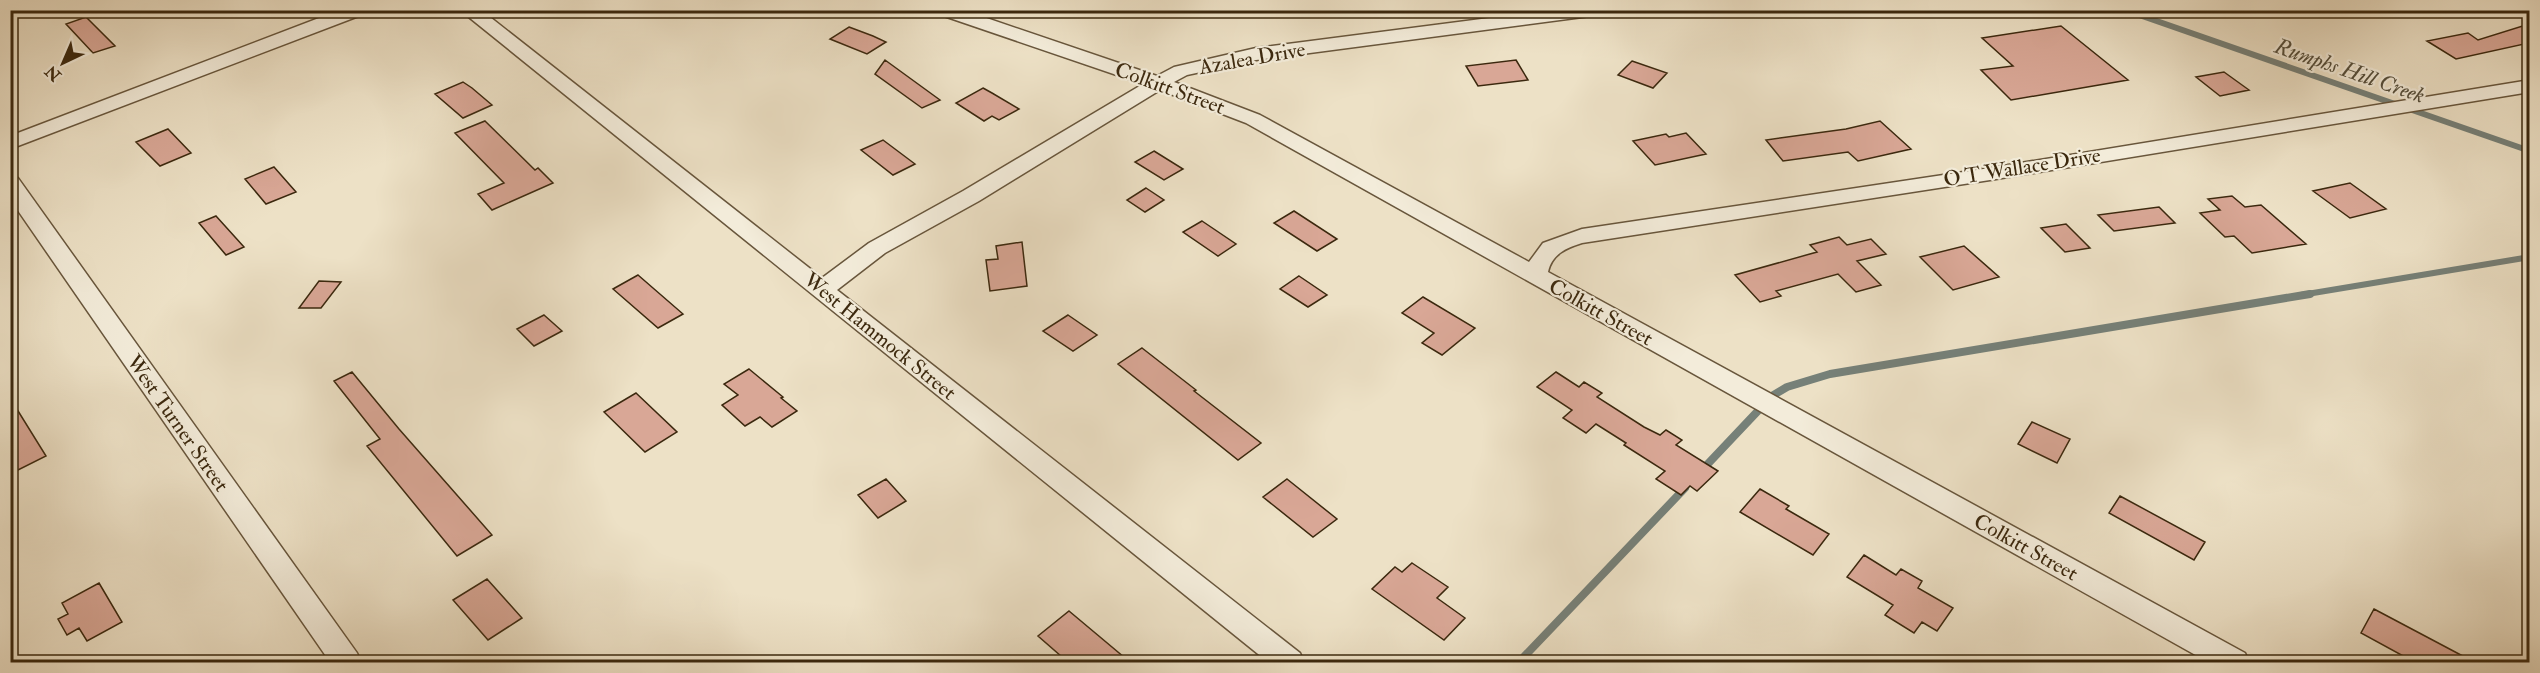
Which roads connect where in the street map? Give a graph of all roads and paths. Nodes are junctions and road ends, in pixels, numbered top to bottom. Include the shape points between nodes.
1 (358, 10) edge
2 (469, 10) edge
3 (944, 10) edge
4 (1598, 10) edge
5 (1158, 82) junction
6 (2529, 86) edge
7 (10, 143) edge
8 (10, 183) edge
9 (1536, 276) junction
10 (822, 290) junction
11 (346, 663) edge
12 (1289, 663) edge
13 (2234, 663) edge

1 - 7 street
2 - 10 street, West Hammock Street
3 - 5 street, Colkitt Street
4 - 5 street, Azalea Drive via 1256,54 1181,71
5 - 9 street, Colkitt Street via 1253,119
5 - 10 street, Azalea Drive via 1024,165 878,248
6 - 9 street, O T Wallace Drive via 1582,236 1547,249 1537,264
8 - 11 street, West Turner Street
9 - 13 street, Colkitt Street
10 - 12 street, West Hammock Street

